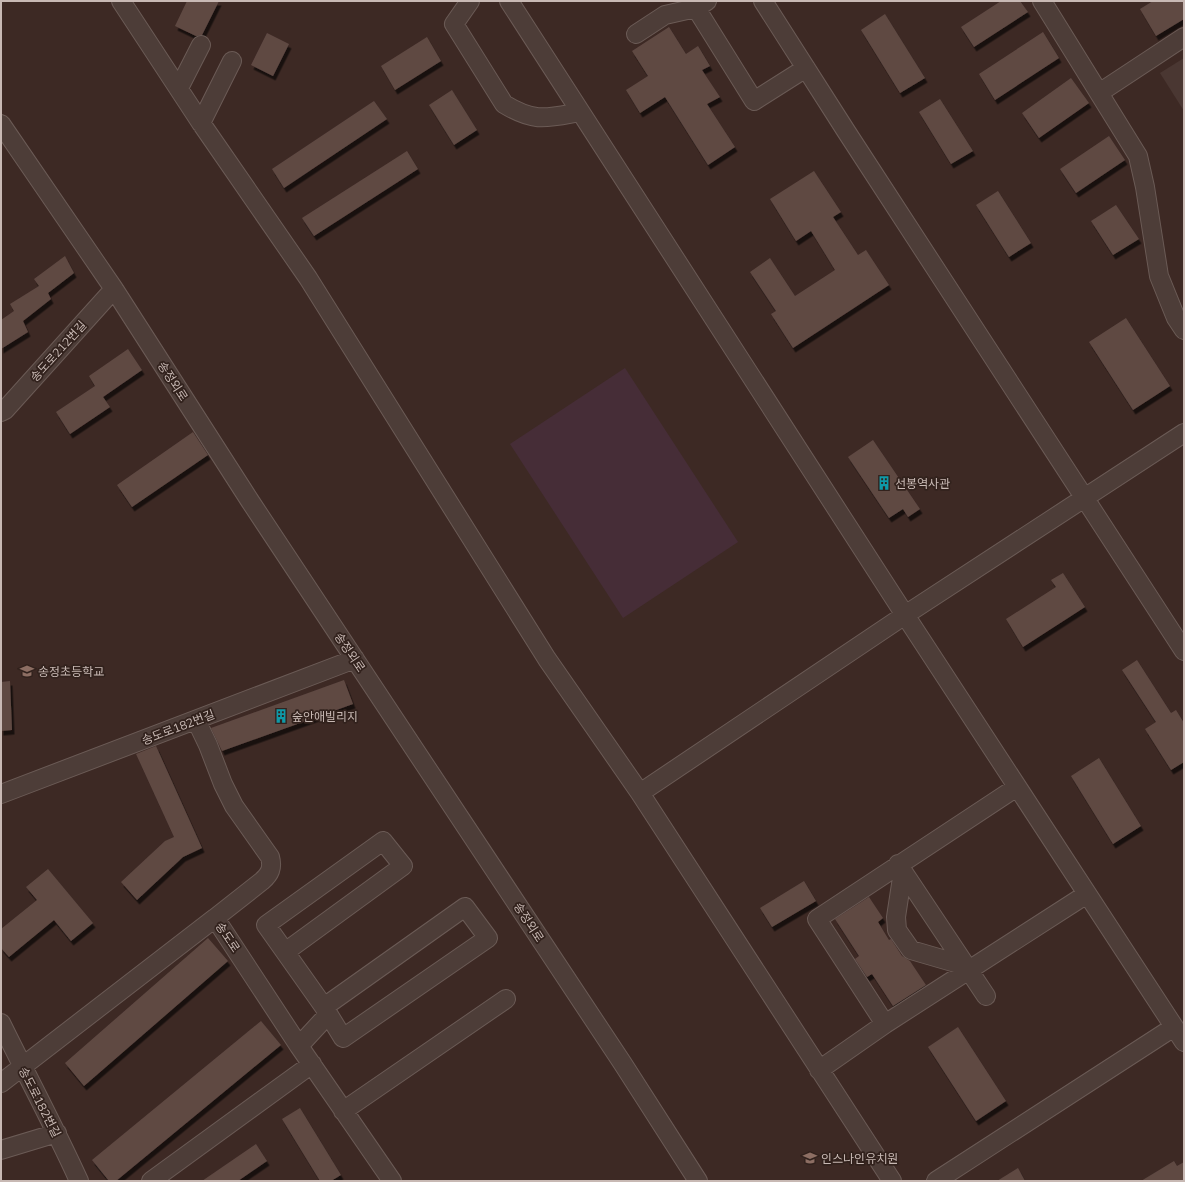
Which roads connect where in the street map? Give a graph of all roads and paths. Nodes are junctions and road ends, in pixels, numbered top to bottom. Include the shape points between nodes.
1 (121, 1) edge
2 (470, 1) edge
3 (509, 1) edge
4 (762, 1) edge
5 (1042, 1) edge
6 (702, 4) edge
7 (636, 34) dead end
8 (1184, 37) edge
9 (201, 45) dead end
10 (232, 61) dead end
11 (806, 68) junction
12 (179, 88) junction
13 (1099, 93) junction
14 (580, 112) junction
15 (201, 123) junction
16 (1, 124) edge
17 (114, 289) junction
18 (1184, 330) edge
19 (1, 412) edge
20 (1184, 433) edge
21 (1084, 498) junction
22 (905, 616) junction
23 (1184, 651) edge
24 (355, 659) junction
25 (196, 720) junction
26 (1017, 787) junction
27 (640, 793) junction
28 (1, 794) edge
29 (901, 868) junction
30 (1088, 894) junction
31 (215, 918) junction
32 (285, 952) junction
33 (968, 968) junction
34 (986, 996) dead end
35 (506, 999) dead end
36 (327, 1013) junction
37 (1, 1023) edge
38 (885, 1024) junction
39 (1174, 1027) junction
40 (1184, 1042) edge
41 (299, 1046) junction
42 (312, 1064) junction
43 (22, 1066) junction
44 (819, 1070) junction
45 (1, 1083) edge
46 (343, 1111) junction
47 (57, 1133) junction
48 (1, 1150) edge
49 (79, 1181) edge
50 (151, 1181) edge
51 (392, 1181) edge
52 (698, 1181) edge
53 (892, 1181) edge
54 (936, 1181) edge

1 - 12 street
2 - 14 street via 454,24 504,104 532,118
3 - 14 street
4 - 11 street
5 - 13 street
6 - 7 street via 665,15
6 - 11 street via 754,101
8 - 13 street
9 - 12 street
10 - 15 street
11 - 21 street
12 - 15 street
13 - 18 street via 1138,156 1158,276 1176,318
14 - 22 street
15 - 27 street via 308,278 547,659
16 - 17 street, 송정외로
17 - 19 street, 송도로212번길
17 - 24 street, 송정외로 via 245,494
20 - 21 street
21 - 22 street
21 - 23 street
22 - 26 street
22 - 27 street
24 - 25 street, 송도로182번길
24 - 52 street, 송정외로
25 - 28 street, 송도로182번길
25 - 31 street via 228,795 270,857 272,864 265,879
26 - 29 street
26 - 30 street
27 - 44 street
29 - 33 street
29 - 33 street via 897,930 911,950
29 - 38 street via 816,919
30 - 33 street
30 - 39 street
31 - 41 street, 송도로
31 - 43 street, 송도로
32 - 32 street via 266,925 383,841 403,866
32 - 36 street
33 - 34 street
33 - 38 street
35 - 46 street
36 - 36 street via 343,1038 488,938 465,907
36 - 41 street via 324,1020
37 - 43 street, 송도로182번길
38 - 44 street
39 - 40 street
39 - 54 street
41 - 42 street, 송도로
42 - 46 street, 송도로
42 - 50 street
43 - 45 street, 송도로
43 - 47 street, 송도로182번길
44 - 53 street
46 - 51 street, 송도로
47 - 48 street
47 - 49 street, 송도로182번길

